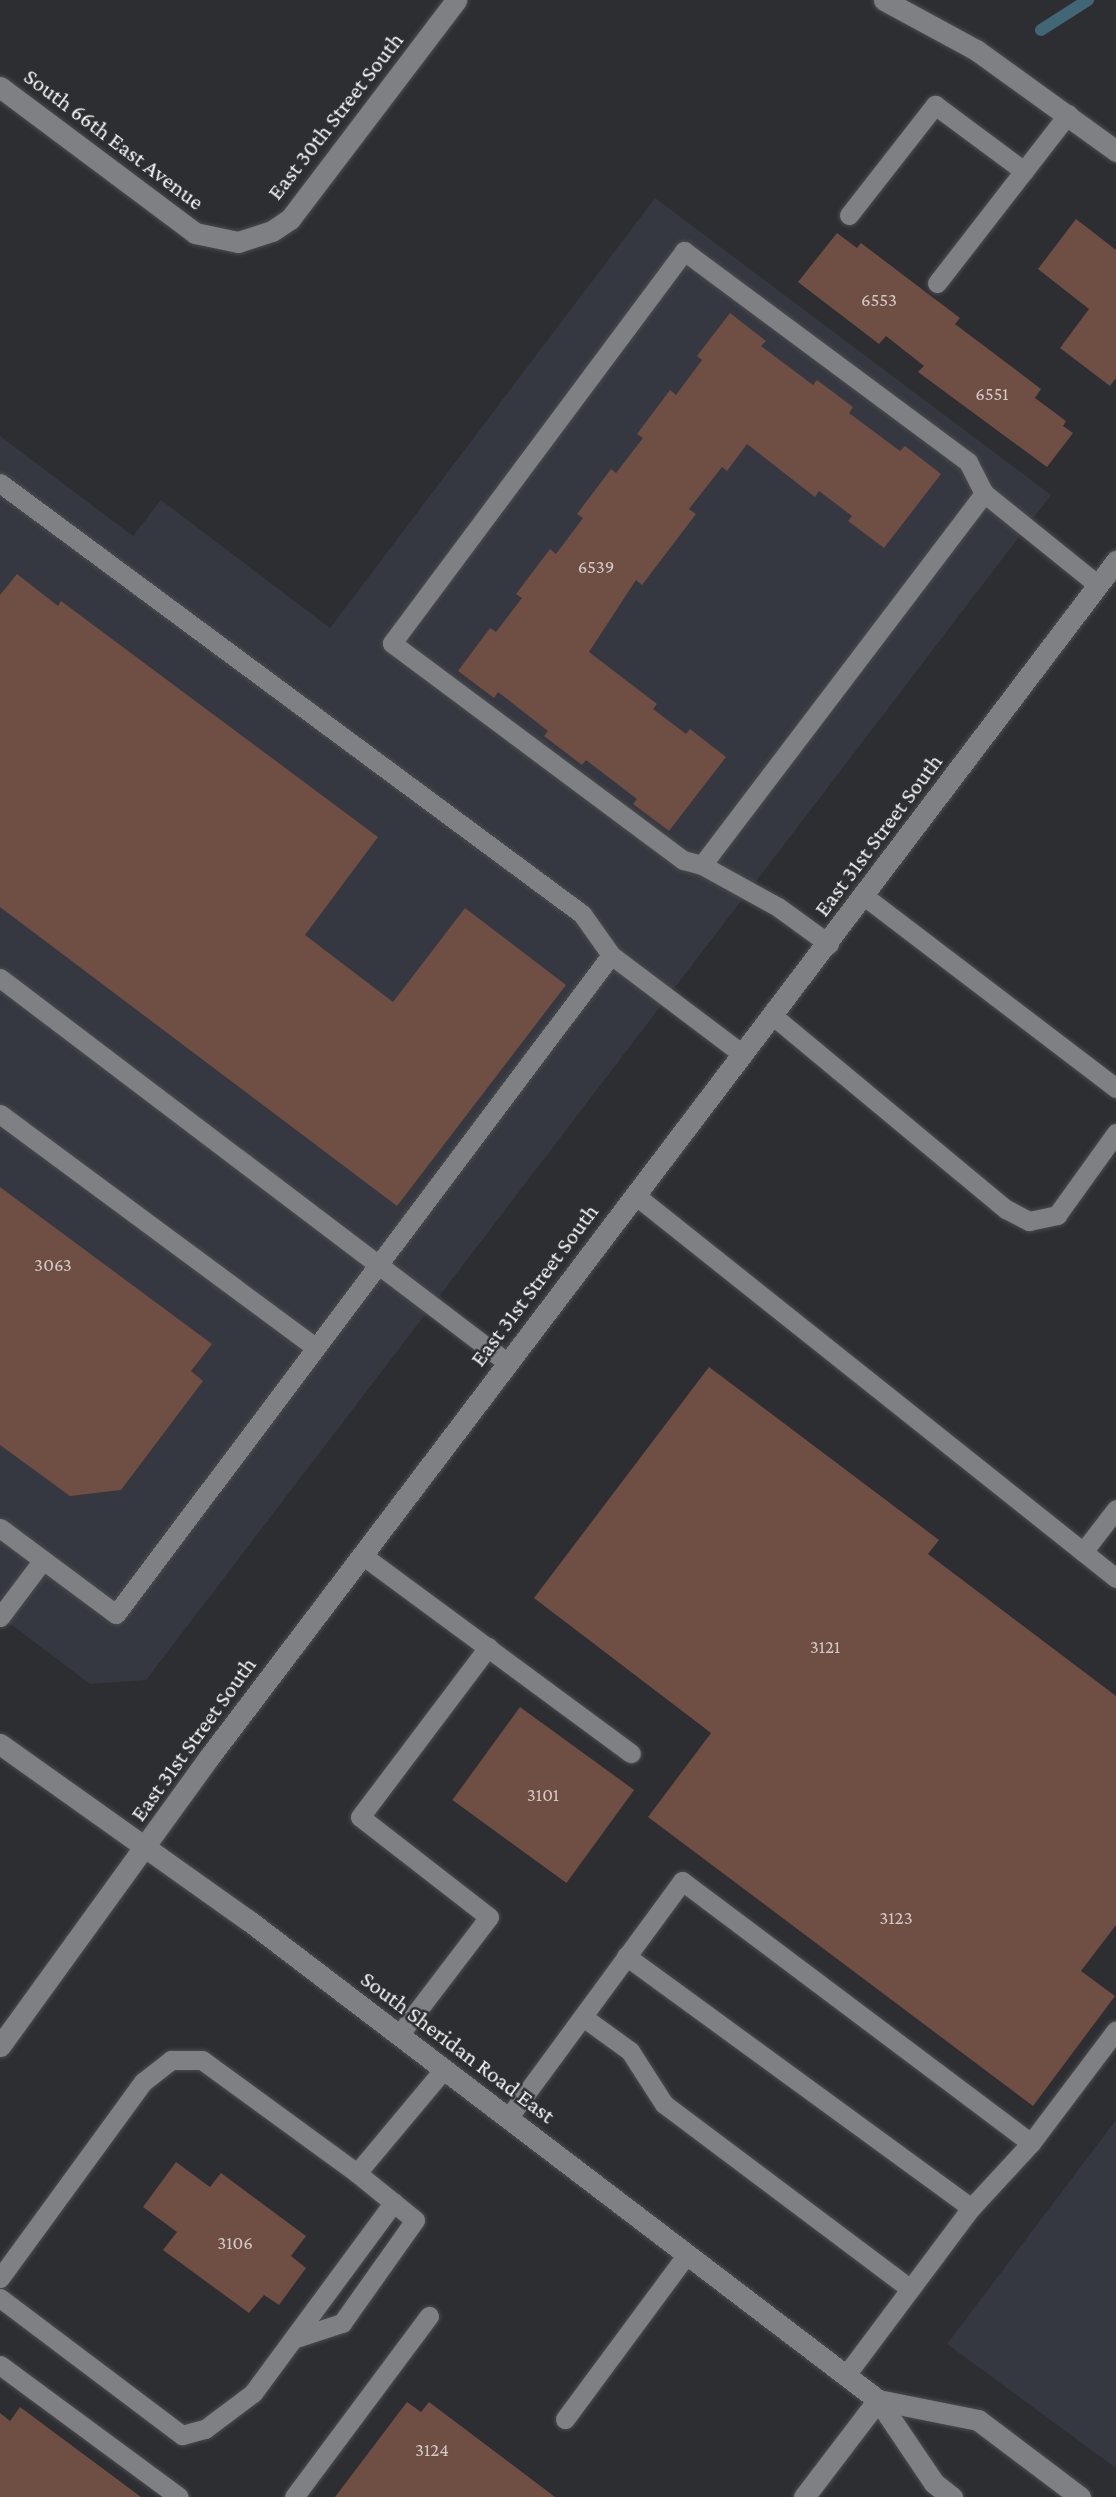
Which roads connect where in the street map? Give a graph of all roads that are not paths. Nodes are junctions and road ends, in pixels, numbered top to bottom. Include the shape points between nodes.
1 (456, 0) edge
2 (884, 0) edge
3 (0, 87) edge
4 (1068, 114) junction
5 (1116, 151) edge
6 (1024, 171) junction
7 (849, 215) dead end
8 (238, 242) joint
9 (937, 283) dead end
10 (0, 483) edge
11 (984, 493) junction
12 (1115, 564) edge
13 (1098, 584) junction
14 (702, 865) junction
15 (864, 896) junction
16 (829, 944) junction
17 (611, 956) junction
18 (0, 978) edge
19 (772, 1015) junction
20 (741, 1053) junction
21 (1116, 1088) edge
22 (0, 1114) edge
23 (1116, 1133) edge
24 (635, 1195) junction
25 (376, 1265) junction
26 (315, 1347) junction
27 (508, 1363) junction
28 (1116, 1509) edge
29 (0, 1528) edge
30 (1083, 1552) junction
31 (362, 1555) junction
32 (43, 1560) junction
33 (1116, 1578) edge
34 (0, 1618) edge
35 (488, 1647) junction
36 (0, 1744) edge
37 (631, 1753) dead end
38 (146, 1849) junction
39 (626, 1956) junction
40 (583, 2017) junction
41 (1116, 2030) edge
42 (399, 2035) junction
43 (0, 2046) edge
44 (444, 2069) junction
45 (508, 2118) junction
46 (1031, 2143) junction
47 (358, 2173) junction
48 (394, 2202) junction
49 (971, 2208) junction
50 (687, 2254) junction
51 (0, 2278) edge
52 (910, 2289) junction
53 (0, 2298) edge
54 (429, 2316) dead end
55 (293, 2339) junction
56 (0, 2365) edge
57 (846, 2375) junction
58 (878, 2400) junction
59 (565, 2419) dead end
60 (179, 2497) edge
61 (294, 2497) edge
62 (804, 2497) edge
63 (952, 2497) edge
64 (1080, 2497) edge

1 - 8 main road, East 30th Street South via 290,219 264,235
2 - 4 main road via 976,50
3 - 8 main road, South 66th East Avenue via 188,228 214,239
4 - 5 main road
4 - 6 lane
6 - 7 lane via 935,105
6 - 9 lane
10 - 17 lane via 582,915
11 - 13 lane
11 - 14 lane
11 - 14 lane via 968,462 684,251 392,643 683,860
12 - 13 main road, East 31st Street South
13 - 15 main road, East 31st Street South
14 - 16 lane via 778,907
15 - 16 main road, East 31st Street South
15 - 21 lane
16 - 19 main road, East 31st Street South
17 - 20 lane
17 - 25 lane
18 - 25 lane
19 - 20 main road, East 31st Street South
19 - 23 lane via 1006,1209 1029,1221 1057,1215
20 - 24 main road, East 31st Street South
22 - 26 lane
24 - 27 main road, East 31st Street South
24 - 30 lane
25 - 26 lane
25 - 27 lane
26 - 32 lane via 116,1614
27 - 31 main road, East 31st Street South
28 - 30 lane
29 - 32 lane
30 - 33 lane
31 - 35 lane
31 - 38 main road, East 31st Street South
32 - 34 lane
35 - 37 lane
35 - 42 lane via 360,1817 489,1917
36 - 38 main road, South Sheridan Road East
38 - 42 main road, South Sheridan Road East
38 - 43 main road, East 31st Street South
39 - 40 lane
39 - 46 lane via 682,1881
39 - 49 lane
40 - 45 lane
40 - 52 lane via 630,2051 664,2104
41 - 46 lane
42 - 44 main road, South Sheridan Road East
44 - 45 main road, South Sheridan Road East
44 - 47 lane
45 - 50 main road, South Sheridan Road East
46 - 49 lane
47 - 48 lane
47 - 51 lane via 202,2060 171,2060 143,2082
48 - 55 lane
48 - 55 lane via 415,2220 380,2275 342,2323
49 - 52 lane
50 - 57 main road, South Sheridan Road East
50 - 59 lane
52 - 57 lane
53 - 55 lane via 182,2435 205,2429 253,2393
54 - 61 lane
56 - 60 lane
57 - 58 main road, South Sheridan Road East
58 - 62 main road
58 - 63 main road, South Sheridan Road East via 934,2483
58 - 64 main road, South Sheridan Road East via 978,2420

